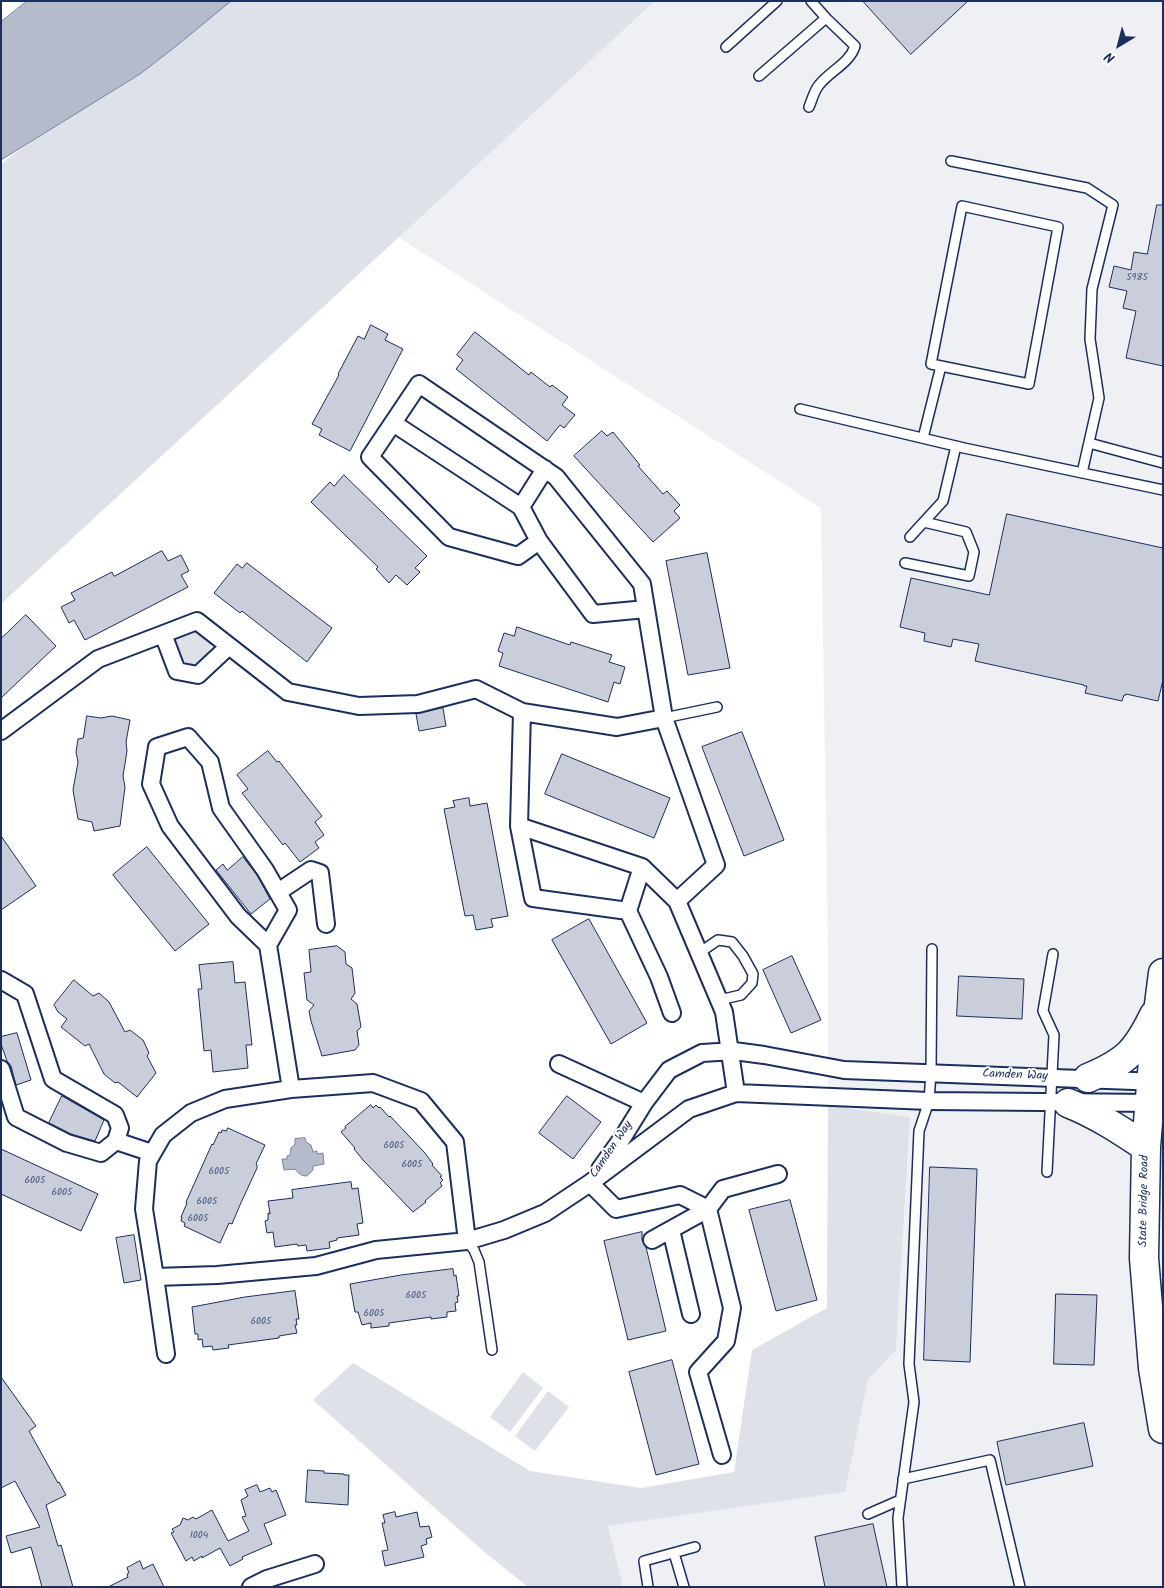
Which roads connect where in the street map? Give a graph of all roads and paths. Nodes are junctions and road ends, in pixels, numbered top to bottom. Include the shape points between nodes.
1 (777, 1) edge
2 (811, 1) edge
3 (826, 18) junction
4 (726, 47) dead end
5 (759, 76) dead end
6 (809, 107) dead end
7 (952, 161) dead end
8 (941, 366) junction
9 (800, 409) dead end
10 (393, 423) junction
11 (923, 438) junction
12 (1089, 442) junction
13 (956, 446) junction
14 (1163, 463) edge
15 (545, 469) junction
16 (1082, 473) junction
17 (1163, 490) edge
18 (521, 507) junction
19 (924, 522) junction
20 (910, 537) dead end
21 (539, 541) junction
22 (905, 563) dead end
23 (646, 609) junction
24 (163, 634) junction
25 (229, 646) junction
26 (717, 707) dead end
27 (522, 712) junction
28 (664, 718) junction
29 (1, 732) edge
30 (519, 826) junction
31 (642, 867) junction
32 (278, 892) junction
33 (676, 901) junction
34 (628, 911) junction
35 (326, 924) dead end
36 (268, 945) junction
37 (932, 950) dead end
38 (699, 953) junction
39 (1053, 954) dead end
40 (1163, 973) edge
41 (1, 980) edge
42 (719, 1000) junction
43 (1158, 1007) junction
44 (672, 1013) dead end
45 (729, 1051) junction
46 (559, 1064) dead end
47 (1, 1069) edge
48 (931, 1072) junction
49 (1052, 1077) junction
50 (1088, 1078) junction
51 (292, 1089) junction
52 (1157, 1092) edge
53 (736, 1093) junction
54 (929, 1101) junction
55 (644, 1103) junction
56 (1059, 1103) junction
57 (116, 1141) junction
58 (1146, 1148) junction
59 (152, 1154) junction
60 (1047, 1172) dead end
61 (778, 1174) dead end
62 (590, 1183) junction
63 (708, 1209) junction
64 (671, 1230) junction
65 (652, 1240) dead end
66 (467, 1241) junction
67 (155, 1277) junction
68 (691, 1314) dead end
69 (492, 1350) dead end
70 (166, 1354) dead end
71 (1163, 1429) edge
72 (722, 1455) dead end
73 (903, 1479) junction
74 (900, 1500) junction
75 (868, 1514) dead end
76 (695, 1547) dead end
77 (674, 1553) junction
78 (315, 1564) dead end
79 (251, 1587) edge
80 (648, 1587) edge
81 (684, 1587) edge
82 (902, 1587) edge
83 (1020, 1587) edge

1 - 4 lane
2 - 3 lane
3 - 5 lane
3 - 6 lane via 855,46 853,54 820,85
7 - 12 lane via 1086,188 1113,205 1092,289 1090,339 1099,398
8 - 8 lane via 1029,384 1058,227 962,206 931,364
8 - 11 lane
9 - 11 lane
10 - 15 street via 419,384
10 - 18 street
10 - 21 street via 370,457 449,537 518,556
11 - 13 lane
12 - 14 lane
12 - 16 lane
13 - 16 lane
13 - 19 lane via 943,501
15 - 18 street
15 - 23 street via 556,477 642,584
16 - 17 lane
18 - 21 street
19 - 20 lane
19 - 22 lane via 966,532 974,552 969,576
21 - 23 street via 592,614
23 - 28 street
24 - 25 street via 197,621
24 - 25 street via 177,672 198,675
24 - 29 street via 98,659
25 - 27 street via 288,692 359,706 418,704 476,689
26 - 28 lane
27 - 28 street via 617,726
27 - 30 street
28 - 33 street via 716,865
30 - 31 street
30 - 34 street via 533,898
31 - 33 street
31 - 34 street
32 - 35 street via 311,870 320,873
32 - 36 street via 288,910
32 - 36 street via 221,808 210,762 188,737 157,746 151,784 170,826 238,916
33 - 38 street
34 - 44 street
36 - 51 street
37 - 48 lane
38 - 42 street
38 - 42 lane via 718,940 732,942 753,974 752,983 741,995
39 - 49 lane via 1043,1011 1054,1036
40 - 43 highway, State Bridge Road
41 - 57 street via 24,994 53,1079 115,1115 120,1128
42 - 45 street via 724,1012
43 - 50 highway via 1143,1038 1132,1051 1110,1069
43 - 52 highway, State Bridge Road
45 - 48 street, Camden Way via 844,1070
45 - 53 street
45 - 55 street, Camden Way via 702,1053 669,1070
46 - 55 street
47 - 57 street via 16,1117 67,1143 101,1153
48 - 49 street, Camden Way
48 - 54 lane
49 - 50 street, Camden Way
49 - 56 lane
50 - 52 street, Camden Way
51 - 59 street via 225,1100 191,1113 163,1135
51 - 66 street via 373,1083 422,1101 455,1142
52 - 56 street, Camden Way
52 - 58 highway, State Bridge Road
53 - 54 street, Camden Way
53 - 62 street, Camden Way via 688,1109
54 - 56 street, Camden Way
54 - 73 lane via 919,1130 908,1364 914,1402
55 - 62 street, Camden Way
56 - 58 highway via 1091,1112
56 - 60 lane
57 - 59 street
58 - 71 highway, State Bridge Road via 1144,1258 1153,1368
59 - 67 street via 148,1161 144,1209
61 - 63 street via 723,1189
62 - 63 street via 616,1209 680,1195
62 - 66 street via 545,1213
63 - 64 street
63 - 72 street via 732,1308 726,1341 698,1372
64 - 65 street
64 - 68 street
66 - 67 street via 376,1250 316,1266
66 - 69 lane via 478,1262
67 - 70 street
73 - 74 lane
73 - 83 lane via 990,1460
74 - 75 lane
74 - 82 lane
76 - 77 lane
77 - 80 lane via 644,1561
77 - 81 lane
78 - 79 street

